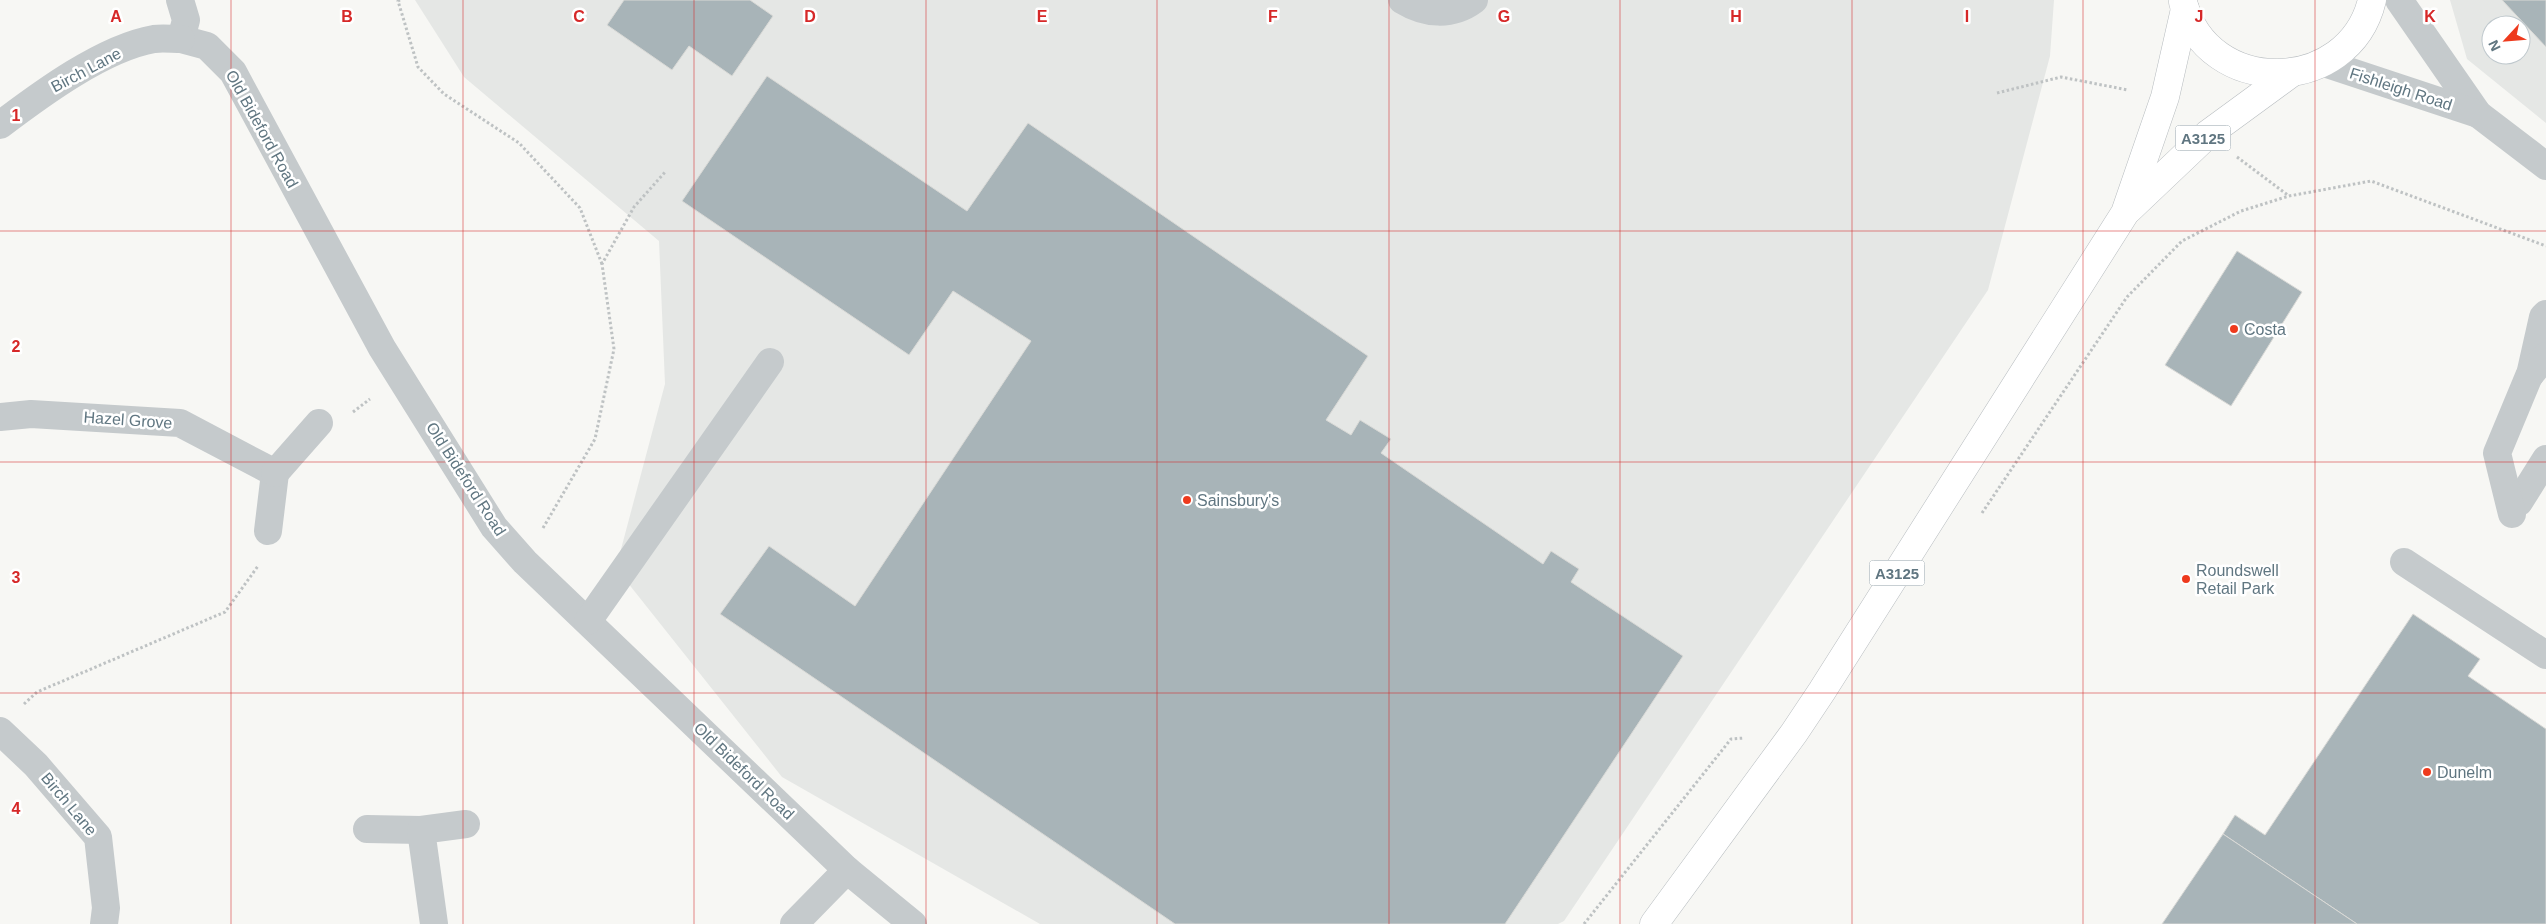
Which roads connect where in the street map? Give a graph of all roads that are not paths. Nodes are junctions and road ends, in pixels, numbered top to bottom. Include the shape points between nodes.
1 (180, 0) edge
2 (1402, 0) edge
3 (1474, 0) edge
4 (2372, 0) edge
5 (2399, 0) edge
6 (2183, 5) edge
7 (181, 40) junction
8 (2324, 63) junction
9 (2290, 74) junction
10 (2478, 114) junction
11 (0, 125) edge
12 (2546, 166) edge
13 (2125, 212) junction
14 (2546, 314) edge
15 (770, 362) dead end
16 (2538, 366) edge
17 (0, 416) edge
18 (319, 423) dead end
19 (2546, 459) edge
20 (275, 473) junction
21 (268, 531) dead end
22 (2404, 562) dead end
23 (588, 621) junction
24 (2546, 655) edge
25 (0, 731) edge
26 (466, 824) dead end
27 (367, 829) dead end
28 (421, 830) junction
29 (847, 870) junction
30 (104, 924) edge
31 (434, 924) edge
32 (794, 924) edge
33 (913, 924) edge
34 (1654, 924) edge

1 - 7 street via 186,20
2 - 3 street via 1417,9 1441,13 1465,7
4 - 8 main road via 2369,14 2352,41
5 - 10 street, Fishleigh Road
6 - 9 main road via 2200,38 2226,60 2257,72
6 - 13 main road, A3125 via 2165,97
7 - 11 street, Birch Lane via 154,39 112,53 44,92
7 - 23 street, Old Bideford Road via 207,46 233,72 378,340 494,527
8 - 9 main road
8 - 10 street, Fishleigh Road
9 - 13 main road, A3125 via 2208,134
10 - 12 street, Fishleigh Road
13 - 34 main road, A3125 via 1794,733
14 - 16 street via 2543,317
15 - 23 street
16 - 19 street via 2497,453 2515,508
17 - 20 street, Hazel Grove via 31,414 180,423
18 - 20 street
20 - 21 street
22 - 24 street
23 - 29 street, Old Bideford Road
25 - 30 street, Birch Lane via 36,765 98,837 106,908
26 - 28 street
27 - 28 street
28 - 31 street
29 - 32 street
29 - 33 street, Old Bideford Road

